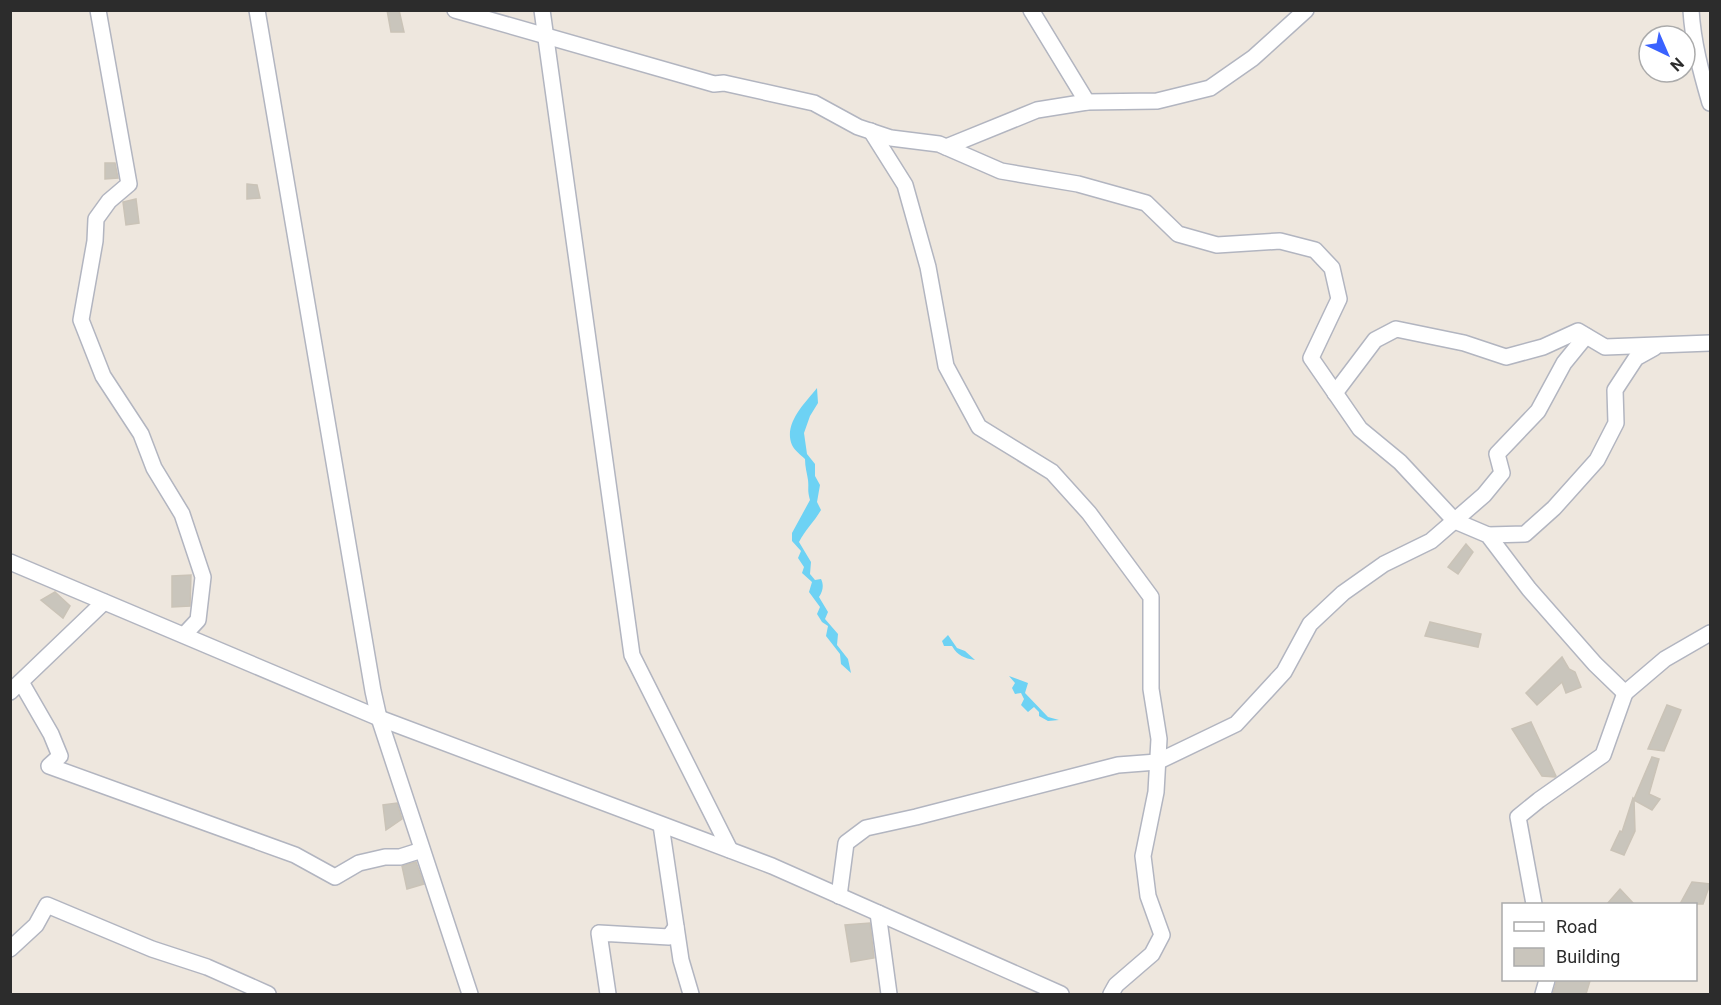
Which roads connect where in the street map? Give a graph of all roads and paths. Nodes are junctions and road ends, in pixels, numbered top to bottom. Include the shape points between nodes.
1 (98, 10) edge
2 (257, 10) edge
3 (455, 10) edge
4 (542, 10) edge
5 (1031, 10) edge
6 (1306, 10) edge
7 (1691, 10) edge
8 (546, 37) junction
9 (1087, 102) junction
10 (1710, 103) edge
11 (871, 131) junction
12 (946, 147) junction
13 (1586, 336) junction
14 (1710, 343) edge
15 (1659, 346) junction
16 (1335, 393) junction
17 (1455, 521) junction
18 (1488, 535) junction
19 (10, 562) edge
20 (104, 602) junction
21 (1710, 633) edge
22 (184, 635) junction
23 (16, 687) edge
24 (1625, 693) junction
25 (379, 717) junction
26 (1157, 762) junction
27 (661, 825) junction
28 (422, 850) junction
29 (730, 850) junction
30 (839, 896) junction
31 (1534, 903) edge
32 (878, 913) junction
33 (676, 927) junction
34 (10, 949) edge
35 (268, 994) edge
36 (470, 994) edge
37 (608, 994) edge
38 (691, 994) edge
39 (889, 994) edge
40 (1061, 994) edge
41 (1111, 994) edge

1 - 22 street via 129,184 96,219 81,320 103,376 141,434 153,468 182,514 200,567 203,577 198,620
2 - 25 street
3 - 8 street
4 - 8 street
5 - 9 street
6 - 9 street via 1252,58 1210,88 1157,101
7 - 10 street via 1692,34
8 - 11 street via 714,84 814,104
8 - 29 street via 632,655
9 - 12 street via 1037,110
11 - 12 street
11 - 26 street via 904,185 928,267 946,366 979,427 1052,472 1089,513 1151,597 1151,688 1159,739
12 - 16 street via 1001,171 1078,184 1146,203 1178,234 1217,245 1280,241 1315,250 1332,268 1339,299 1311,358
13 - 15 street via 1605,347
13 - 16 street via 1578,331 1543,347 1506,357 1464,343 1396,329 1375,340
13 - 17 street via 1564,363 1538,411 1497,454 1502,473
14 - 15 street
15 - 18 street via 1636,358 1616,390 1616,423 1597,460 1561,500 1524,534
16 - 17 street via 1360,429 1400,462
17 - 18 street
17 - 26 street via 1431,541 1384,564 1343,593 1310,624 1284,672 1236,724
18 - 24 street via 1529,589
19 - 20 street
20 - 22 street
20 - 23 street
21 - 24 street via 1665,658
22 - 25 street
23 - 28 street via 51,735 60,756 49,766 295,855 335,877 359,863
24 - 31 street via 1603,755 1518,817
25 - 27 street
25 - 28 street
26 - 30 street via 1118,765 866,828 846,843
26 - 41 street via 1156,792 1143,856 1148,896 1162,935 1152,954
27 - 29 street
27 - 33 street
28 - 36 street
29 - 30 street
30 - 32 street
32 - 39 street
32 - 40 street
33 - 37 street via 669,937 599,933
33 - 38 street
34 - 35 street via 36,925 47,905

